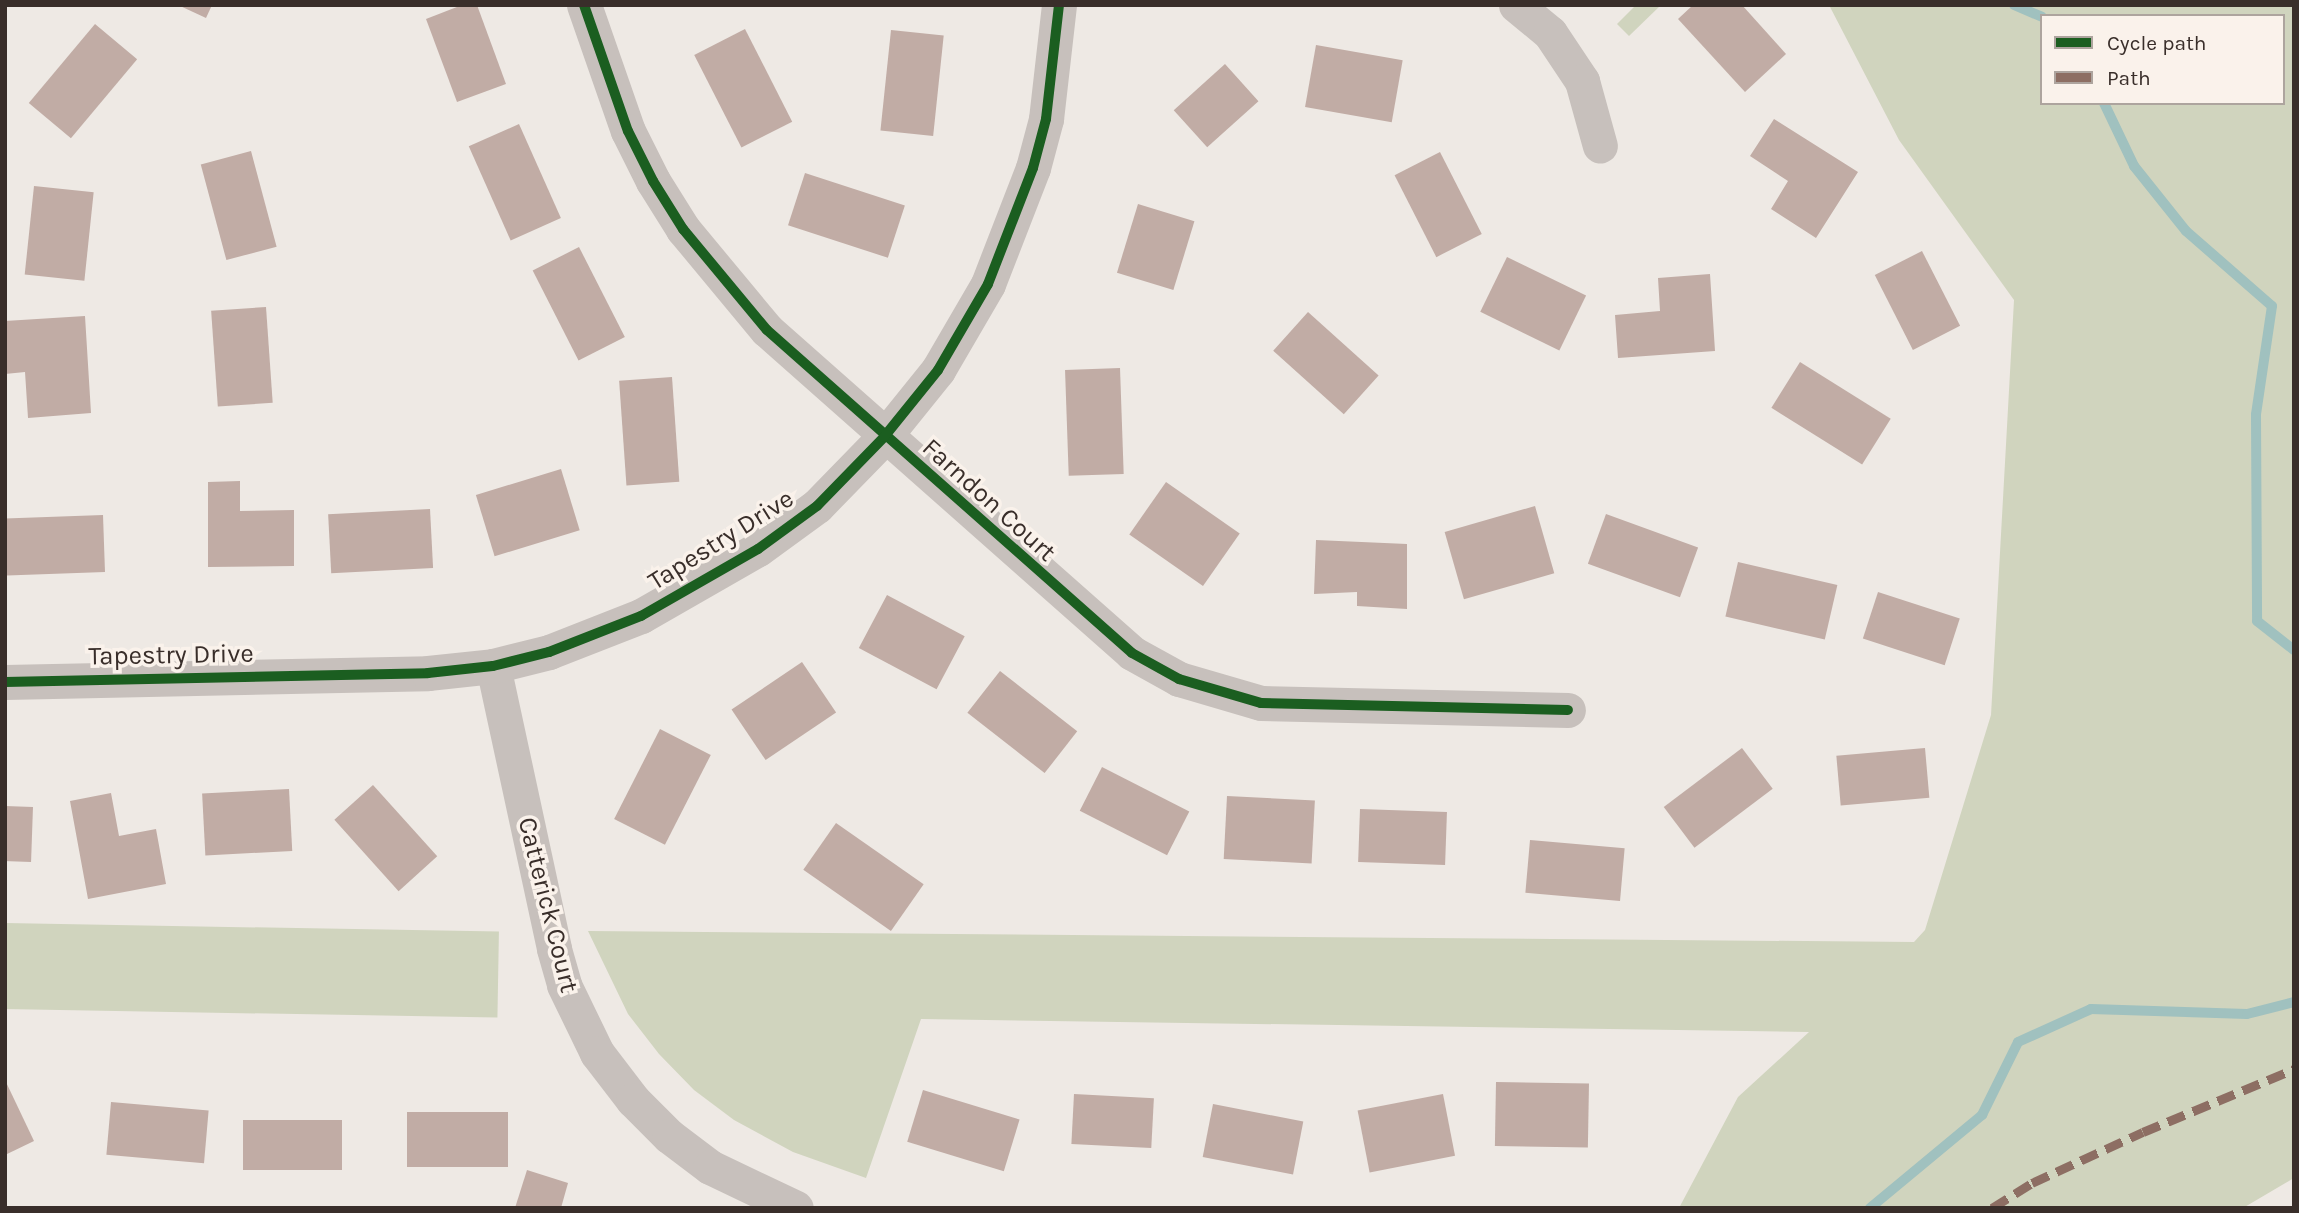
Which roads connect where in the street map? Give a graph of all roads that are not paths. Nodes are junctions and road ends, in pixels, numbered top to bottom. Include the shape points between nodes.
1 (584, 5) edge
2 (1059, 5) edge
3 (1516, 5) edge
4 (1600, 146) dead end
5 (884, 437) junction
6 (493, 666) junction
7 (5, 682) edge
8 (1568, 710) dead end
9 (796, 1208) edge

1 - 5 street, Farndon Court via 628,131 683,229 768,330
2 - 5 street, Tapestry Drive via 1046,119 1018,212 988,284 938,370
3 - 4 street via 1549,33 1583,81
5 - 6 street, Tapestry Drive via 817,506 704,584 595,634
5 - 8 street, Farndon Court via 1101,630 1179,679 1261,703
6 - 7 street, Tapestry Drive via 428,673
6 - 9 street, Catterick Court via 554,949 564,985 597,1053 633,1100 669,1136 709,1167

